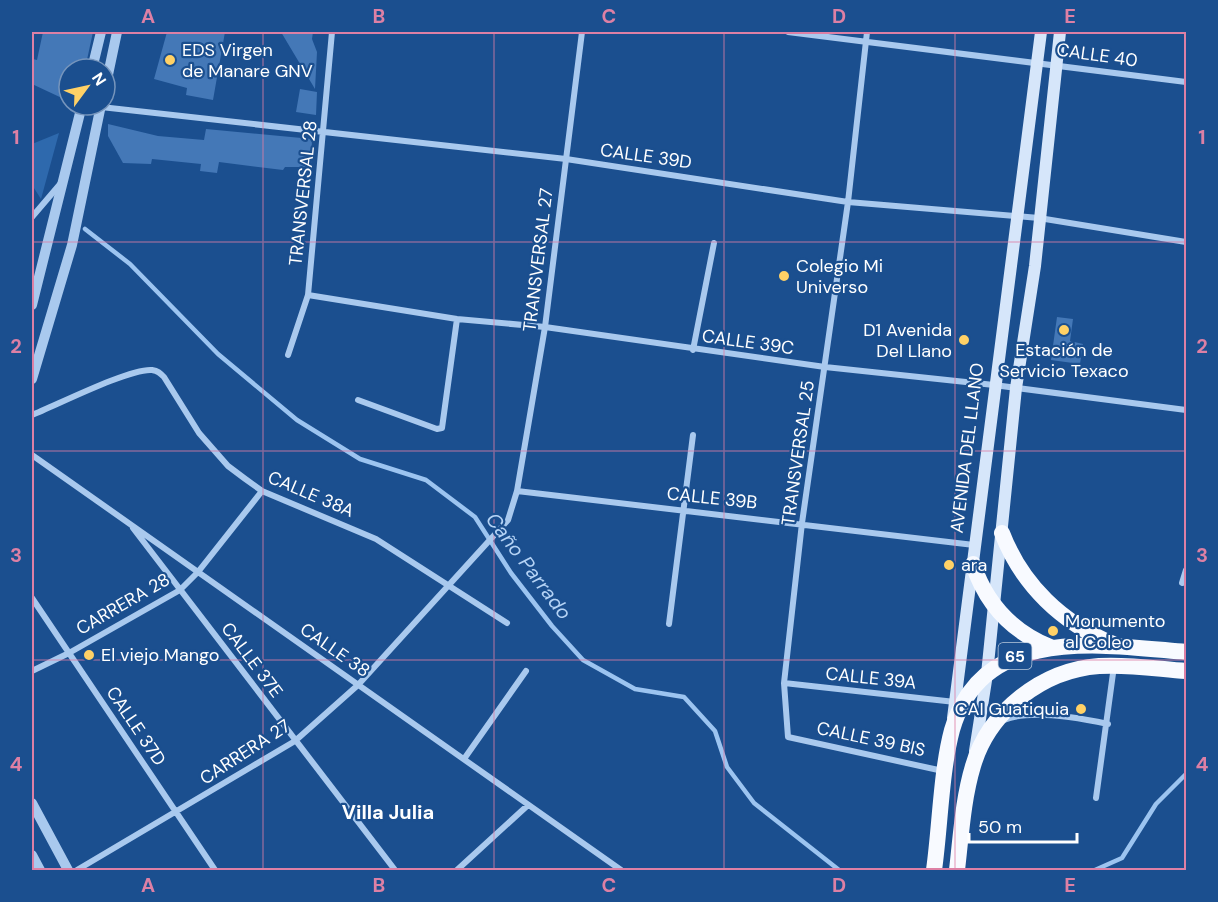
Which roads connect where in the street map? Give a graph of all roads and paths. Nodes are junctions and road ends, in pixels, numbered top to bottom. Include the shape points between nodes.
1 (101, 32) edge
2 (117, 32) edge
3 (332, 32) edge
4 (582, 32) edge
5 (788, 32) edge
6 (867, 32) edge
7 (1041, 32) edge
8 (1060, 32) edge
9 (866, 43) junction
10 (95, 57) edge
11 (112, 57) edge
12 (1037, 62) junction
13 (1057, 64) junction
14 (1186, 82) edge
15 (117, 108) edge
16 (79, 117) edge
17 (99, 117) edge
18 (324, 130) junction
19 (566, 159) junction
20 (64, 180) junction
21 (848, 202) junction
22 (32, 217) edge
23 (1017, 217) junction
24 (1039, 218) junction
25 (1186, 242) edge
26 (714, 243) dead end
27 (308, 295) junction
28 (32, 305) edge
29 (457, 319) junction
30 (546, 327) junction
31 (693, 350) junction
32 (288, 355) dead end
33 (825, 367) junction
34 (32, 379) edge
35 (994, 384) junction
36 (1017, 388) junction
37 (358, 400) dead end
38 (1186, 410) edge
39 (32, 415) edge
40 (693, 435) dead end
41 (32, 455) edge
42 (262, 491) junction
43 (518, 491) junction
44 (684, 511) junction
45 (129, 523) junction
46 (802, 523) junction
47 (1002, 534) junction
48 (974, 545) junction
49 (973, 564) junction
50 (1186, 570) edge
51 (198, 572) junction
52 (1182, 583) dead end
53 (449, 588) junction
54 (180, 590) junction
55 (32, 598) edge
56 (992, 605) junction
57 (507, 623) dead end
58 (669, 624) dead end
59 (1116, 646) junction
60 (1054, 649) junction
61 (1186, 652) edge
62 (69, 653) junction
63 (1114, 666) junction
64 (32, 671) edge
65 (526, 671) dead end
66 (1186, 671) edge
67 (987, 674) junction
68 (784, 683) junction
69 (358, 685) junction
70 (955, 702) junction
71 (995, 724) junction
72 (1108, 724) junction
73 (952, 733) junction
74 (788, 737) joint
75 (295, 741) junction
76 (464, 759) junction
77 (972, 767) junction
78 (946, 772) junction
79 (1096, 798) dead end
80 (32, 803) edge
81 (527, 806) junction
82 (177, 813) junction
83 (32, 855) edge
84 (40, 870) edge
85 (68, 870) edge
86 (77, 870) edge
87 (215, 870) edge
88 (395, 870) edge
89 (457, 870) edge
90 (621, 870) edge
91 (934, 870) edge
92 (957, 870) edge

1 - 10 street
2 - 11 street
3 - 18 street, TRANSVERSAL 28
4 - 19 street, TRANSVERSAL 27
5 - 9 street, CALLE 40
6 - 9 street, TRANSVERSAL 25
7 - 12 main road, AVENIDA DEL LLANO
8 - 13 main road
9 - 12 street, CALLE 40
9 - 21 street, TRANSVERSAL 25
12 - 13 street, CALLE 40
12 - 23 main road, AVENIDA DEL LLANO
13 - 14 street, CALLE 40
13 - 24 main road
15 - 18 street, CALLE 39D
16 - 20 street
17 - 34 street via 72,245
18 - 19 street, CALLE 39D
18 - 27 street, TRANSVERSAL 28
19 - 21 street, CALLE 39D
19 - 30 street, TRANSVERSAL 27
20 - 22 street
20 - 28 street
21 - 23 street, CALLE 39D
21 - 33 street, TRANSVERSAL 25
23 - 24 street, CALLE 39D
23 - 35 main road, AVENIDA DEL LLANO
24 - 25 street, CALLE 39D
24 - 36 main road
26 - 31 street
27 - 29 street, CALLE 39C
27 - 32 street, TRANSVERSAL 28
29 - 30 street, CALLE 39C
29 - 37 street via 443,426 438,429
30 - 31 street, CALLE 39C
30 - 43 street, TRANSVERSAL 27
31 - 33 street, CALLE 39C
33 - 35 street, CALLE 39C
33 - 46 street, TRANSVERSAL 25
35 - 36 street, CALLE 39C
35 - 48 main road, AVENIDA DEL LLANO
36 - 38 street, CALLE 39C
36 - 47 main road
39 - 42 street, CALLE 38A via 115,381 156,371 213,450
40 - 44 street
41 - 45 street, CALLE 38
42 - 51 street, CARRERA 28
42 - 53 street, CALLE 38A via 376,539
43 - 44 street, CALLE 39B
43 - 53 street, CARRERA 27 via 508,520
44 - 46 street, CALLE 39B
44 - 58 street
45 - 51 street, CALLE 38
45 - 54 street, CALLE 37E
46 - 48 street, CALLE 39B
46 - 68 street, TRANSVERSAL 25
47 - 56 main road
47 - 59 highway via 1018,567 1049,604 1073,624
48 - 49 main road, AVENIDA DEL LLANO
49 - 56 highway
49 - 70 main road, AVENIDA DEL LLANO
50 - 52 street
51 - 54 street, CARRERA 28
51 - 69 street, CALLE 38
53 - 57 street, CALLE 38A
53 - 69 street, CARRERA 27
54 - 62 street, CARRERA 28
54 - 75 street, CALLE 37E
55 - 62 street, CALLE 37D
56 - 60 highway via 1023,634
56 - 67 main road
59 - 60 highway, 65
59 - 61 highway, 65
60 - 63 highway
60 - 67 highway, 65 via 1022,653
62 - 64 street, CARRERA 28
62 - 82 street, CALLE 37D
63 - 66 highway, 65
63 - 71 highway, 65 via 1080,669 1047,680 1018,699
63 - 72 street
65 - 76 street
67 - 73 highway, 65 via 965,701
67 - 77 main road
68 - 70 street, CALLE 39A
68 - 74 street, TRANSVERSAL 25
69 - 75 street, CARRERA 27
69 - 76 street, CALLE 38
70 - 73 main road, AVENIDA DEL LLANO
71 - 72 street via 1025,715
71 - 77 highway, 65
72 - 79 street
73 - 78 highway, AVENIDA DEL LLANO
74 - 78 street, CALLE 39 BIS
75 - 82 street, CARRERA 27
75 - 88 street, CALLE 37E
76 - 81 street, CALLE 38
77 - 92 highway
78 - 91 highway, AVENIDA DEL LLANO
80 - 85 street
81 - 89 street
81 - 90 street, CALLE 38
82 - 86 street, CARRERA 27
82 - 87 street, CALLE 37D
83 - 84 street

